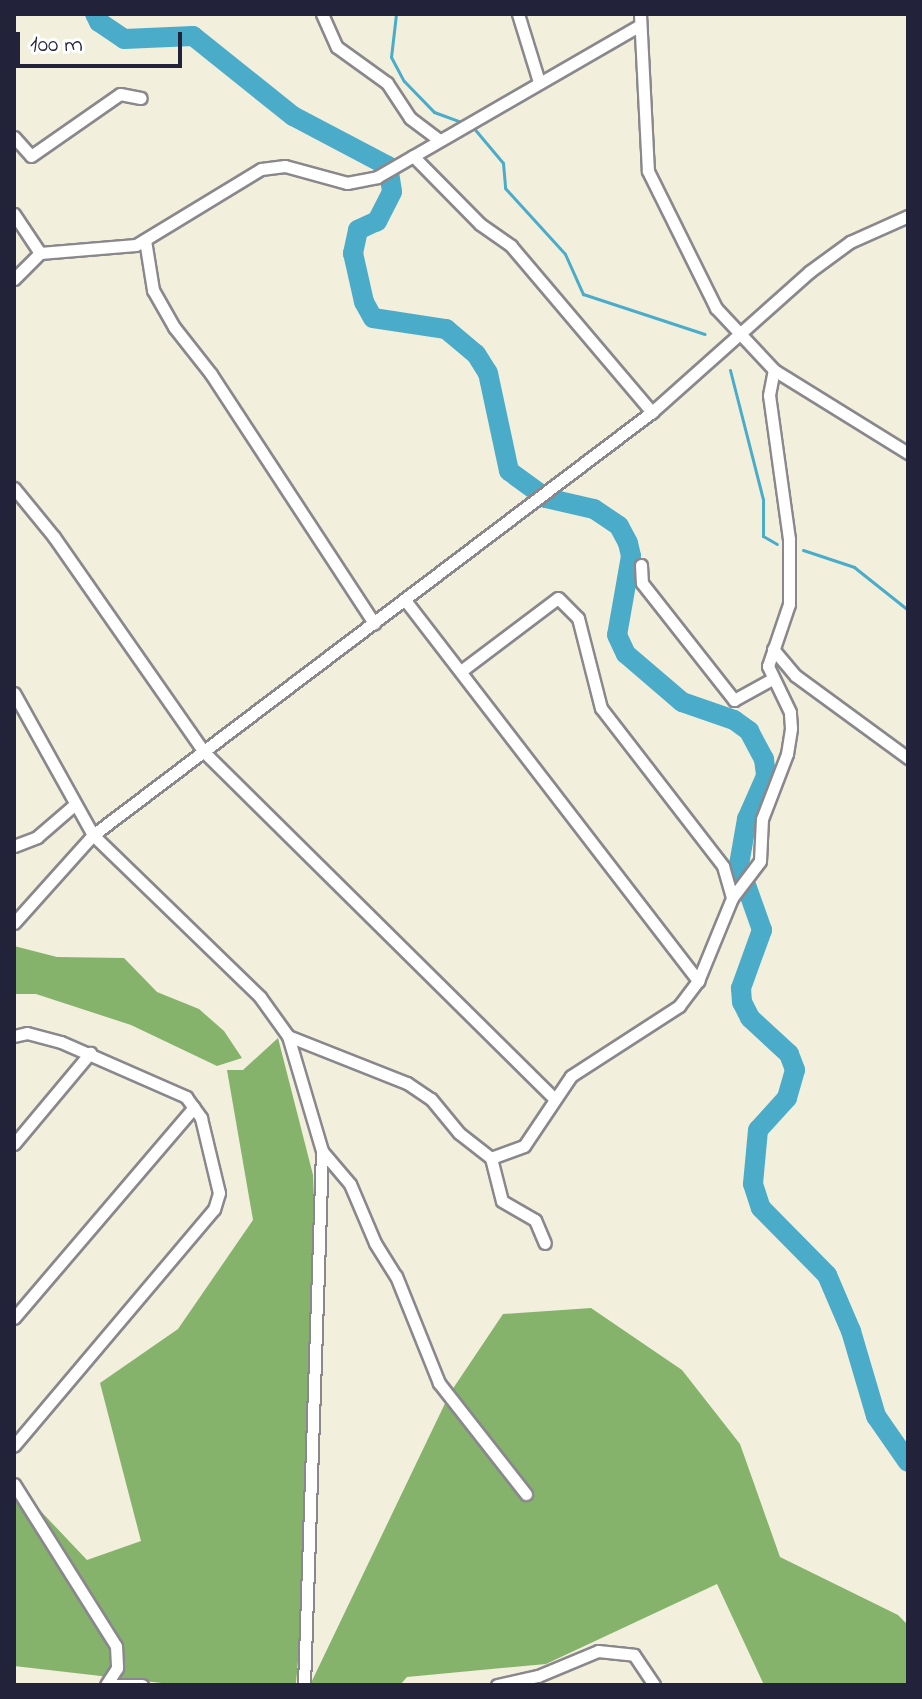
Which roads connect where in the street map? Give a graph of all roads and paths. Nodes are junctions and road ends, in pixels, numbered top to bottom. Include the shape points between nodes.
1 (322, 14) edge
2 (518, 14) edge
3 (639, 20) edge
4 (539, 82) junction
5 (141, 98) dead end
6 (14, 137) edge
7 (439, 140) junction
8 (408, 160) junction
9 (14, 214) edge
10 (908, 216) edge
11 (145, 240) junction
12 (40, 253) junction
13 (14, 279) edge
14 (738, 337) junction
15 (774, 370) junction
16 (652, 412) junction
17 (908, 453) edge
18 (14, 488) edge
19 (641, 565) dead end
20 (405, 600) junction
21 (374, 623) junction
22 (773, 649) junction
23 (461, 671) junction
24 (772, 679) junction
25 (14, 693) edge
26 (204, 752) junction
27 (908, 758) edge
28 (73, 806) junction
29 (93, 835) junction
30 (14, 846) edge
31 (735, 896) junction
32 (14, 923) edge
33 (698, 981) junction
34 (14, 1036) edge
35 (288, 1036) junction
36 (90, 1053) junction
37 (554, 1098) junction
38 (194, 1107) junction
39 (14, 1144) edge
40 (322, 1151) junction
41 (491, 1158) junction
42 (545, 1243) dead end
43 (14, 1318) edge
44 (14, 1446) edge
45 (14, 1484) edge
46 (526, 1494) dead end
47 (106, 1685) edge
48 (113, 1685) edge
49 (142, 1685) edge
50 (304, 1685) edge
51 (497, 1685) edge
52 (654, 1685) edge

1 - 7 street via 337,47 387,83 410,118
2 - 4 street
3 - 4 street
3 - 14 street via 648,171 716,308
4 - 7 street
5 - 6 street via 120,94 31,156
7 - 8 street
8 - 11 street via 377,177 347,183 285,166 261,169
8 - 16 street via 511,246
9 - 12 street
10 - 14 street via 850,242
11 - 12 street
11 - 21 street via 153,290 174,327 211,374
12 - 13 street
14 - 15 street
14 - 16 street
15 - 17 street
15 - 22 street via 769,395 789,539 789,604
16 - 20 street
18 - 26 street
19 - 24 street via 642,583 734,700
20 - 21 street
20 - 23 street
21 - 26 street
22 - 24 street via 768,666
22 - 27 street via 796,676
23 - 31 street via 558,598 578,618 601,708 723,866
23 - 33 street
24 - 31 street via 790,712 787,754 762,819 760,861
25 - 28 street
26 - 29 street
26 - 37 street
28 - 29 street
28 - 30 street via 37,837
29 - 32 street
29 - 35 street via 260,997
31 - 33 street
33 - 37 street via 679,1006 571,1076
34 - 36 street via 41,1035
35 - 40 street
35 - 41 street via 407,1083 431,1099 459,1133
36 - 38 street via 157,1081
36 - 39 street
37 - 41 street via 524,1146
38 - 43 street
38 - 44 street via 218,1203
40 - 46 street via 350,1184 375,1243 396,1276 439,1383
40 - 50 street
41 - 42 street via 502,1201 535,1220
45 - 47 street via 116,1646 117,1668
48 - 49 street
51 - 52 street via 538,1676 598,1651 634,1655

